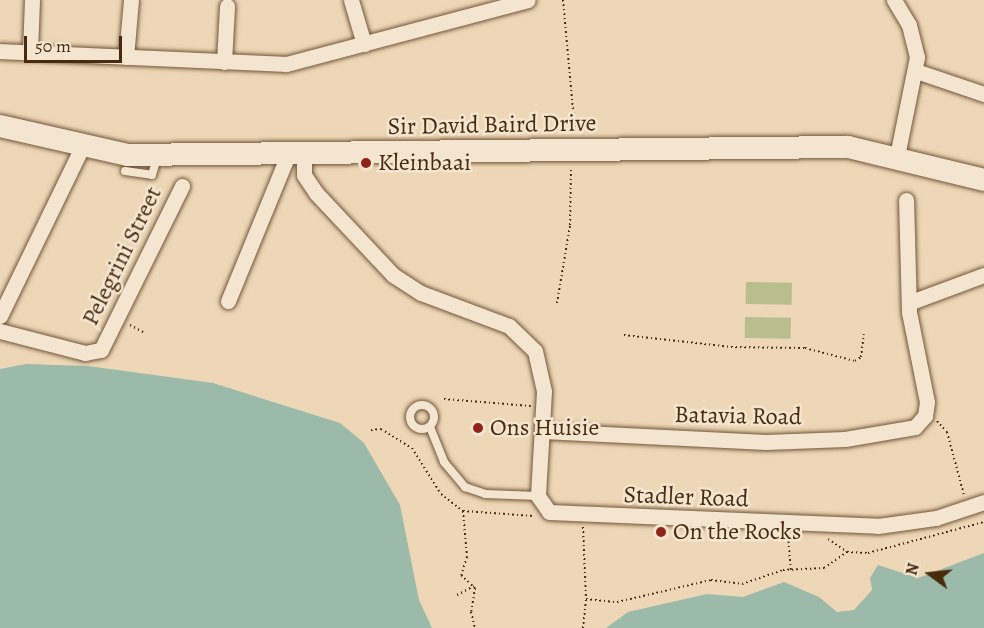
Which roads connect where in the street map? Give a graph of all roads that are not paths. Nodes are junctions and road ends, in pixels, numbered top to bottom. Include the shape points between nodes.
1 (32, 0) edge
2 (131, 0) edge
3 (351, 0) edge
4 (528, 0) edge
5 (894, 0) edge
6 (489, 5) edge
7 (227, 6) dead end
8 (364, 44) junction
9 (0, 51) edge
10 (30, 52) junction
11 (126, 57) junction
12 (224, 62) junction
13 (916, 71) junction
14 (984, 94) edge
15 (0, 126) edge
16 (82, 147) junction
17 (296, 155) junction
18 (158, 156) junction
19 (897, 156) junction
20 (125, 171) dead end
21 (984, 180) edge
22 (182, 186) dead end
23 (906, 200) dead end
24 (984, 275) edge
25 (228, 301) dead end
26 (910, 302) junction
27 (0, 316) edge
28 (0, 331) edge
29 (430, 428) dead end
30 (543, 431) junction
31 (538, 496) junction
32 (984, 502) edge

1 - 10 street
2 - 11 street
3 - 8 street
4 - 6 street
5 - 13 street via 915,43
6 - 8 street
7 - 12 street
8 - 12 street via 286,64
9 - 10 street
10 - 11 street
11 - 12 street
13 - 14 street
13 - 19 street
15 - 16 street, Sir David Baird Drive
16 - 18 street, Sir David Baird Drive
16 - 27 street
17 - 18 street, Sir David Baird Drive
17 - 19 street, Sir David Baird Drive via 574,159 841,147
17 - 25 street
17 - 30 street via 316,193 393,275 524,337 543,374
18 - 20 lane via 152,175
19 - 21 street, Sir David Baird Drive
22 - 28 street, Pelegrini Street via 100,350 85,353
23 - 26 street
24 - 26 street
26 - 30 street, Batavia Road via 929,417 915,427 895,434 766,442
29 - 31 lane via 444,462 465,487 485,494
30 - 31 street
31 - 32 street, Stadler Road via 549,512 576,516 848,526 907,524

